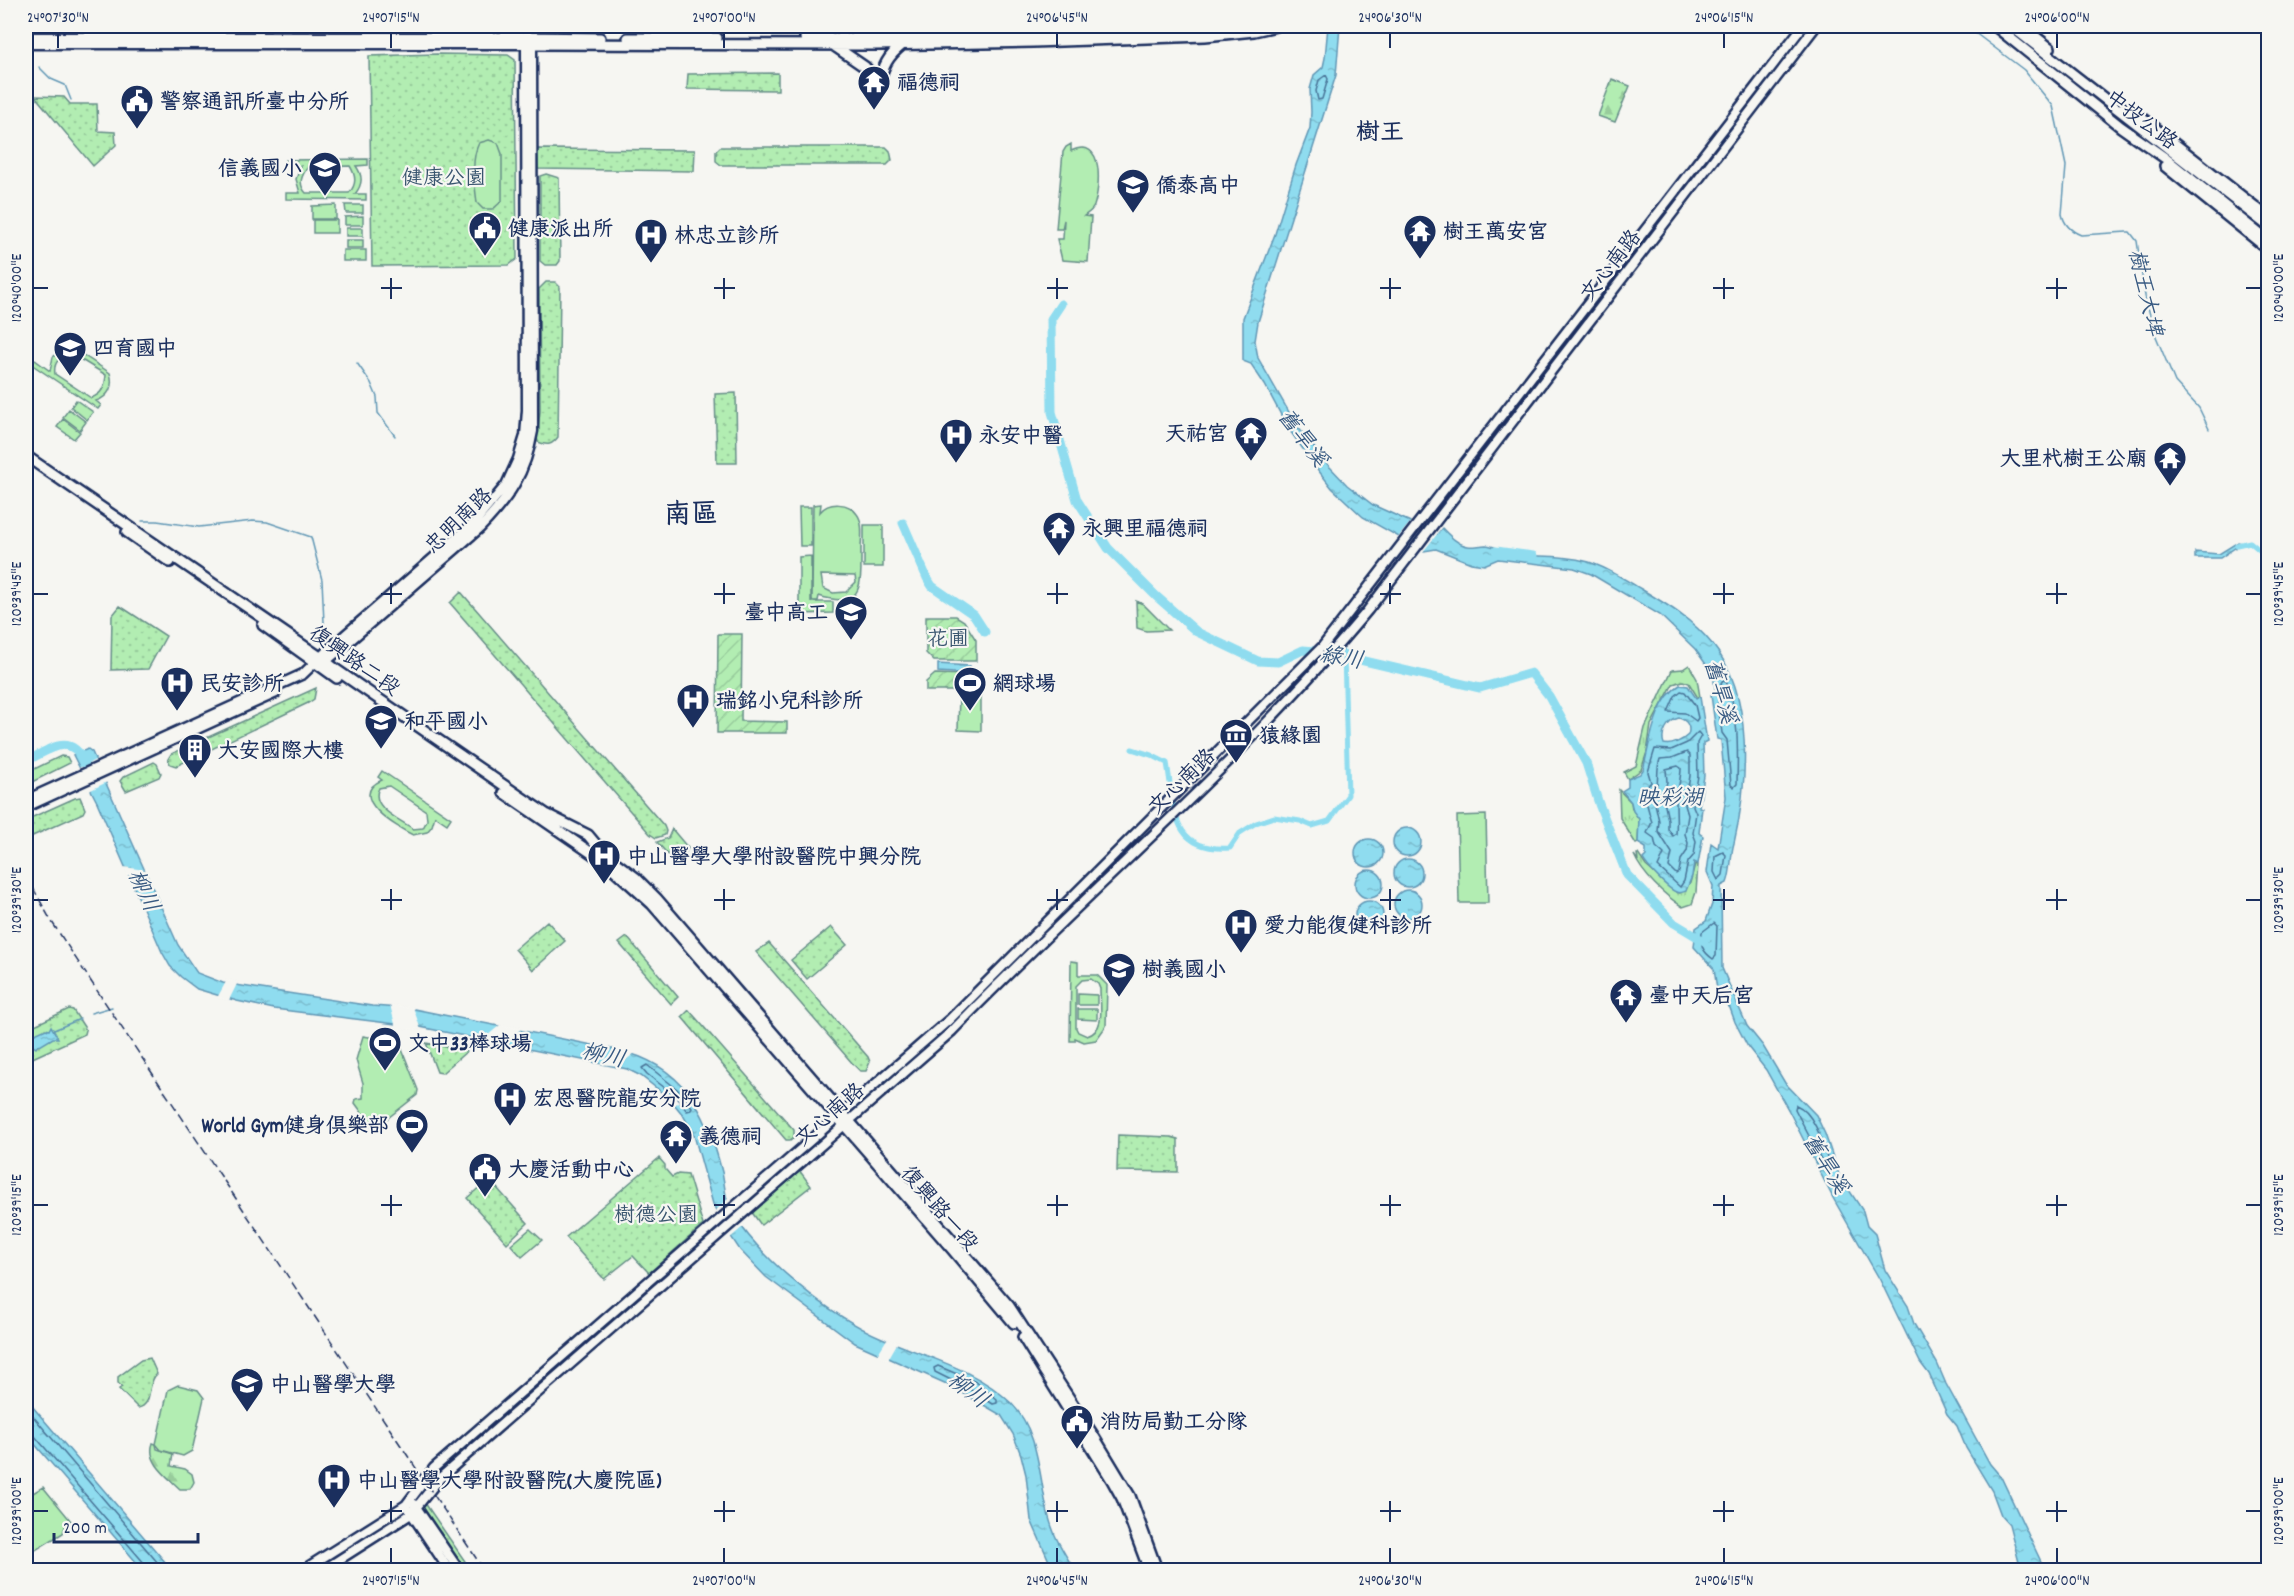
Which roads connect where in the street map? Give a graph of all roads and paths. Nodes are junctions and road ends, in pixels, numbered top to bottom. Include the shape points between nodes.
1 (527, 26) edge
2 (533, 26) edge
3 (864, 26) edge
4 (886, 26) edge
5 (1234, 26) edge
6 (1276, 26) edge
7 (1803, 26) edge
8 (1816, 26) edge
9 (1989, 26) edge
10 (1995, 26) edge
11 (2011, 26) edge
12 (2022, 26) edge
13 (1176, 34) junction
14 (26, 37) edge
15 (853, 38) junction
16 (530, 40) junction
17 (903, 42) junction
18 (26, 44) edge
19 (833, 45) junction
20 (2094, 88) junction
21 (2084, 98) junction
22 (2116, 107) junction
23 (2121, 127) junction
24 (2168, 154) junction
25 (2268, 217) edge
26 (2268, 226) edge
27 (2268, 241) edge
28 (2268, 249) edge
29 (26, 456) edge
30 (26, 463) edge
31 (321, 662) junction
32 (83, 777) junction
33 (26, 800) edge
34 (26, 807) edge
35 (654, 901) joint
36 (839, 1116) junction
37 (846, 1124) junction
38 (712, 1233) junction
39 (408, 1502) junction
40 (414, 1510) junction
41 (303, 1570) edge
42 (323, 1570) edge
43 (449, 1570) edge
44 (459, 1570) edge
45 (1149, 1570) edge
46 (1157, 1570) edge

1 - 16 main road, 忠明南路
2 - 16 main road, 忠明南路
3 - 15 main road
4 - 17 main road
5 - 13 main road
6 - 13 main road via 1233,34
7 - 36 main road, 文心南路 via 1323,646 949,1020
8 - 37 main road, 文心南路 via 1332,654 952,1031
9 - 21 main road
10 - 21 main road, 中投公路
11 - 20 main road, 中投公路
12 - 20 main road
13 - 17 main road
14 - 16 main road
15 - 16 main road
15 - 17 main road
16 - 18 main road
16 - 19 main road
16 - 31 main road, 忠明南路 via 526,410 525,436 518,459 506,485 476,521
17 - 19 main road
17 - 19 main road via 883,66 879,84 865,68
20 - 22 main road, 中投公路
21 - 23 main road, 中投公路
22 - 24 main road, 中投公路
22 - 25 main road via 2134,112
23 - 24 main road, 中投公路
23 - 28 main road
24 - 26 main road, 中投公路
24 - 27 main road, 中投公路
29 - 31 main road, 復興路二段
30 - 31 main road, 復興路二段
31 - 32 main road, 忠明南路 via 292,685
31 - 35 main road, 復興路二段 via 566,834
32 - 33 main road, 忠明南路
32 - 34 main road, 忠明南路
35 - 36 main road, 復興路一段
36 - 37 main road, 復興路一段
36 - 38 main road, 文心南路 via 733,1209
37 - 38 main road, 文心南路 via 738,1217
37 - 45 main road, 復興路一段 via 1011,1319 1122,1498
37 - 46 main road, 復興路一段 via 1010,1306 1130,1496
38 - 39 main road, 文心南路 via 434,1468
38 - 40 main road, 文心南路 via 440,1478
39 - 40 main road
39 - 41 main road, 文心南路
40 - 42 main road, 文心南路
40 - 43 main road
40 - 44 main road

